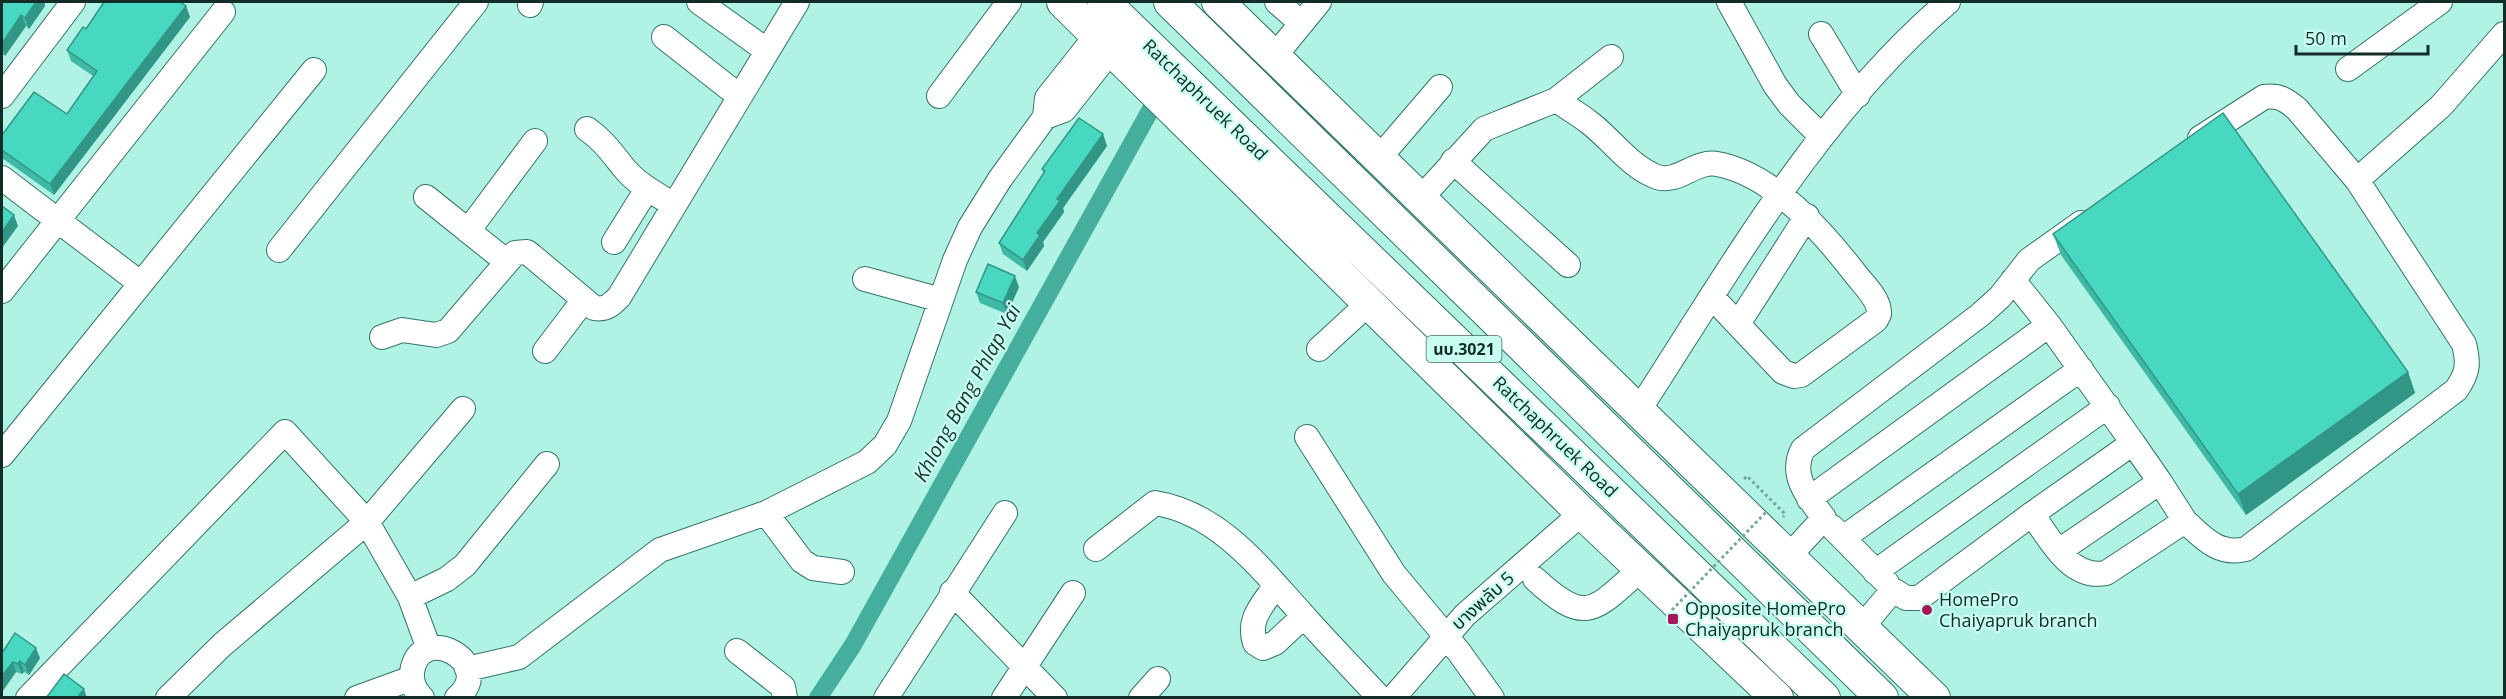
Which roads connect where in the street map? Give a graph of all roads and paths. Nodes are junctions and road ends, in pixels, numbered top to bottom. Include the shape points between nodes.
1 (73, 2) edge
2 (476, 2) edge
3 (699, 2) edge
4 (798, 2) edge
5 (1009, 2) edge
6 (1063, 2) edge
7 (1104, 2) edge
8 (1170, 2) edge
9 (1184, 2) edge
10 (1218, 2) edge
11 (1277, 2) edge
12 (1319, 2) edge
13 (1730, 2) edge
14 (1948, 2) edge
15 (2440, 2) edge
16 (223, 12) dead end
17 (1301, 23) junction
18 (1821, 34) dead end
19 (2505, 34) edge
20 (664, 37) dead end
21 (1111, 48) junction
22 (766, 50) junction
23 (1611, 57) dead end
24 (1280, 63) junction
25 (2348, 69) dead end
26 (314, 70) dead end
27 (1440, 87) dead end
28 (1858, 95) junction
29 (2, 96) edge
30 (739, 96) junction
31 (939, 96) dead end
32 (1556, 100) junction
33 (1231, 126) junction
34 (587, 129) dead end
35 (1821, 136) junction
36 (535, 141) dead end
37 (2181, 152) edge
38 (1380, 157) junction
39 (1454, 161) junction
40 (2, 178) edge
41 (2357, 180) junction
42 (647, 189) junction
43 (1780, 196) junction
44 (426, 197) dead end
45 (1422, 197) junction
46 (674, 205) junction
47 (2096, 213) edge
48 (1807, 216) junction
49 (58, 221) junction
50 (468, 231) junction
51 (614, 242) dead end
52 (279, 250) dead end
53 (507, 262) junction
54 (1568, 265) dead end
55 (865, 279) dead end
56 (2013, 280) junction
57 (140, 283) junction
58 (2, 291) edge
59 (1712, 297) junction
60 (941, 300) junction
61 (583, 301) junction
62 (1370, 303) junction
63 (1738, 324) junction
64 (2049, 325) junction
65 (381, 337) dead end
66 (1319, 349) dead end
67 (545, 351) dead end
68 (2081, 369) junction
69 (2108, 406) junction
70 (463, 409) dead end
71 (1639, 410) junction
72 (1307, 437) dead end
73 (2133, 443) junction
74 (2, 455) edge
75 (547, 464) dead end
76 (2160, 482) junction
77 (1809, 499) junction
78 (1767, 511) dead end
79 (766, 513) junction
80 (1005, 513) dead end
81 (1582, 513) junction
82 (2032, 514) junction
83 (1824, 519) junction
84 (2186, 521) junction
85 (367, 522) junction
86 (1655, 533) junction
87 (1843, 538) junction
88 (1096, 549) dead end
89 (2059, 551) junction
90 (1790, 555) junction
91 (1641, 569) junction
92 (842, 572) dead end
93 (1875, 572) junction
94 (1535, 579) dead end
95 (1276, 585) junction
96 (1893, 590) junction
97 (952, 592) junction
98 (1072, 593) dead end
99 (410, 597) junction
100 (1672, 610) dead end
101 (1304, 616) junction
102 (1862, 627) junction
103 (1445, 635) junction
104 (429, 650) junction
105 (737, 651) dead end
106 (1022, 667) junction
107 (467, 669) junction
108 (1158, 679) dead end
109 (417, 688) edge
110 (1775, 696) edge
111 (28, 698) edge
112 (168, 698) edge
113 (357, 698) edge
114 (457, 698) edge
115 (785, 698) edge
116 (886, 698) edge
117 (1004, 698) edge
118 (1055, 698) edge
119 (1141, 698) edge
120 (1380, 698) edge
121 (1393, 698) edge
122 (1492, 698) edge
123 (1824, 698) edge
124 (1882, 698) edge
125 (1934, 698) edge

1 - 29 street
2 - 52 street
3 - 22 street
4 - 22 street
5 - 31 street
6 - 21 main road, Ratchaphruek Road / นบ.3021
7 - 33 main road, Ratchaphruek Road / นบ.3021
8 - 124 main road, นบ.3021
9 - 24 main road
10 - 24 main road
11 - 17 street
12 - 17 street
13 - 35 street via 1775,85
14 - 28 street via 1881,64
15 - 25 street
16 - 49 street
17 - 24 street
18 - 28 street
19 - 41 street via 2440,106
20 - 30 street
21 - 33 main road
21 - 60 street via 1064,110 1045,117 1000,179 970,227
21 - 62 main road, Ratchaphruek Road / นบ.3021
22 - 30 street
23 - 32 street
24 - 38 main road
26 - 57 street
27 - 38 street
28 - 35 street
30 - 46 street
32 - 39 street via 1484,129
32 - 43 street via 1591,124 1639,168 1660,178 1672,178 1700,164 1715,163 1732,168
33 - 86 main road, Ratchaphruek Road / นบ.3021
34 - 42 street
35 - 43 street
36 - 50 street
37 - 41 street via 2264,97 2275,96 2297,109
38 - 45 main road
39 - 45 street
39 - 54 street
40 - 49 street
41 - 84 street via 2464,344 2469,363 2465,377 2442,402 2246,549 2226,551 2216,547
42 - 46 street
42 - 51 street
43 - 48 street
43 - 59 street
44 - 50 street
45 - 71 main road
46 - 61 street via 619,297 602,310
47 - 56 street via 2029,260
48 - 63 street
48 - 63 street via 1876,300 1880,307 1876,320 1801,375 1794,376 1783,372
49 - 57 street
49 - 58 street
50 - 53 street
53 - 61 street via 515,253 527,252
53 - 65 street via 448,331 436,335 402,330
55 - 60 street
56 - 64 street
56 - 77 street via 1980,315 1803,449 1797,472
57 - 74 street
59 - 63 street
59 - 71 street
60 - 79 street via 899,421 885,445 867,462
61 - 67 street
62 - 66 street
62 - 81 main road, Ratchaphruek Road / นบ.3021
64 - 68 street
64 - 77 street
68 - 69 street
68 - 87 street
69 - 73 street
69 - 93 street
70 - 85 street
71 - 90 main road
72 - 103 street via 1394,574
73 - 76 street
73 - 82 street
75 - 99 street via 465,565 447,579
76 - 84 street
76 - 89 street
77 - 83 street
78 - 100 path, bridge
79 - 92 street via 802,561 813,568
79 - 107 street via 660,550 519,657
80 - 97 street
81 - 91 main road, Ratchaphruek Road / นบ.3021
81 - 103 street, บางพลับ 5
82 - 89 street
82 - 96 street via 1919,598 1906,598
83 - 87 street
83 - 90 street
84 - 89 street via 2106,573 2083,572
85 - 99 street
85 - 111 street via 285,432
85 - 112 street via 222,645
86 - 110 main road via 1674,575 1768,674
86 - 123 main road, Ratchaphruek Road / นบ.3021
87 - 93 street
88 - 95 street via 1150,505 1168,505 1225,535
90 - 102 main road
91 - 94 street via 1588,610 1557,600
91 - 110 main road, Ratchaphruek Road / นบ.3021
93 - 96 street
95 - 101 street
95 - 101 street via 1250,629 1255,643 1263,648 1275,643
96 - 102 street
97 - 106 street
97 - 116 street
98 - 106 street
99 - 104 street
101 - 120 street
102 - 125 main road
103 - 121 street, บางพลับ 5
103 - 122 street
104 - 107 street via 448,649 456,653
104 - 109 street via 416,661
105 - 115 street via 783,687
106 - 117 street
106 - 118 street
107 - 114 street via 465,687
108 - 119 street
109 - 113 street

